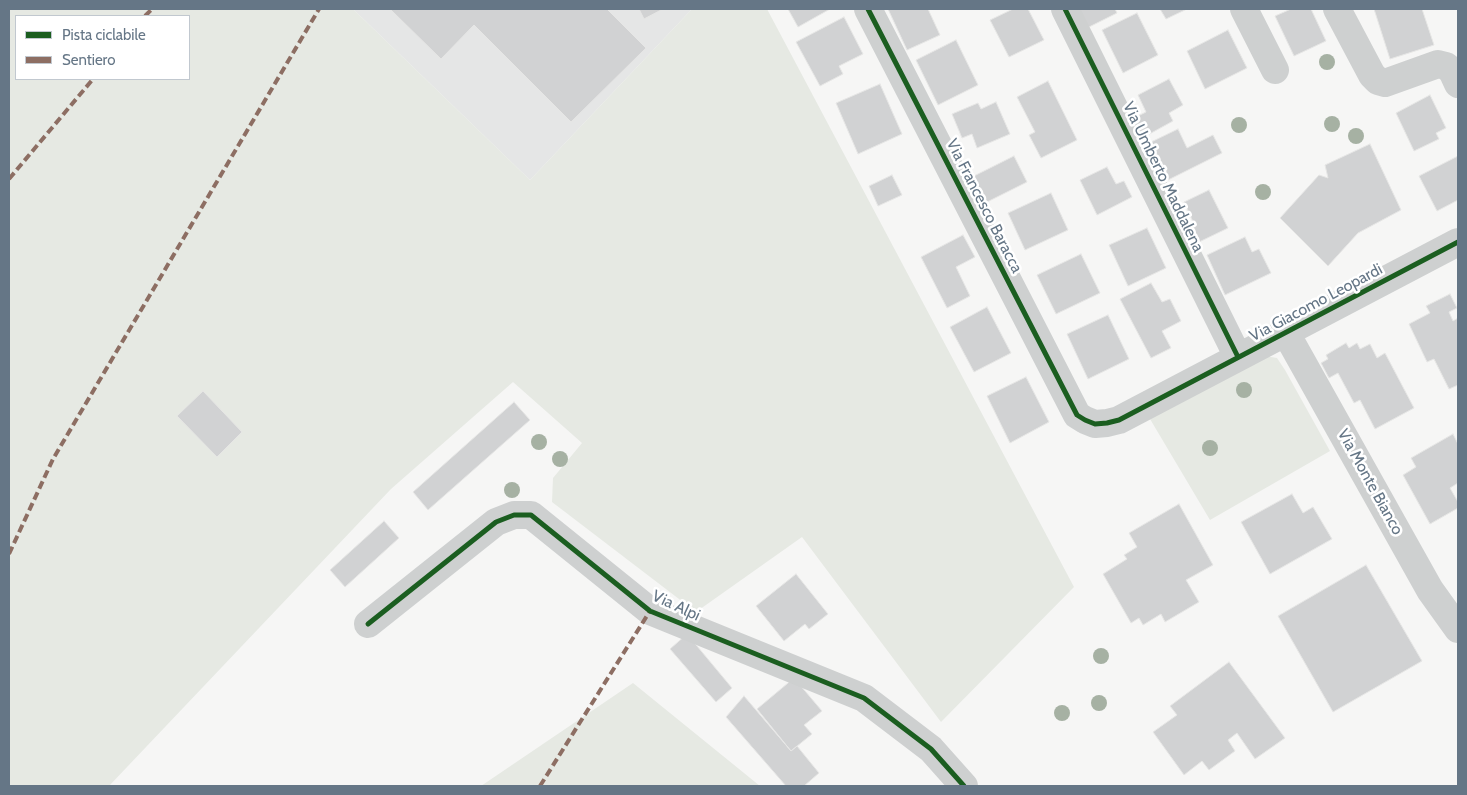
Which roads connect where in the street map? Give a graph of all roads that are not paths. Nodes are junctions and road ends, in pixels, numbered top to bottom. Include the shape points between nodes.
1 (868, 9) edge
2 (1065, 9) edge
3 (1244, 9) edge
4 (1337, 9) edge
5 (1275, 70) dead end
6 (1458, 84) edge
7 (1458, 242) edge
8 (1286, 333) junction
9 (1238, 357) junction
10 (1077, 415) joint
11 (368, 624) dead end
12 (1458, 629) edge
13 (964, 786) edge

1 - 10 street, Via Francesco Baracca
2 - 9 street, Via Umberto Maddalena
3 - 5 street
4 - 6 street via 1378,81 1385,83 1438,64 1452,71
7 - 8 street, Via Giacomo Leopardi
8 - 9 street, Via Giacomo Leopardi
8 - 12 street, Via Monte Bianco via 1430,590
9 - 10 street, Via Giacomo Leopardi via 1119,420 1095,424
11 - 13 street, Via Alpi via 496,522 514,515 531,514 650,611 864,698 931,749

